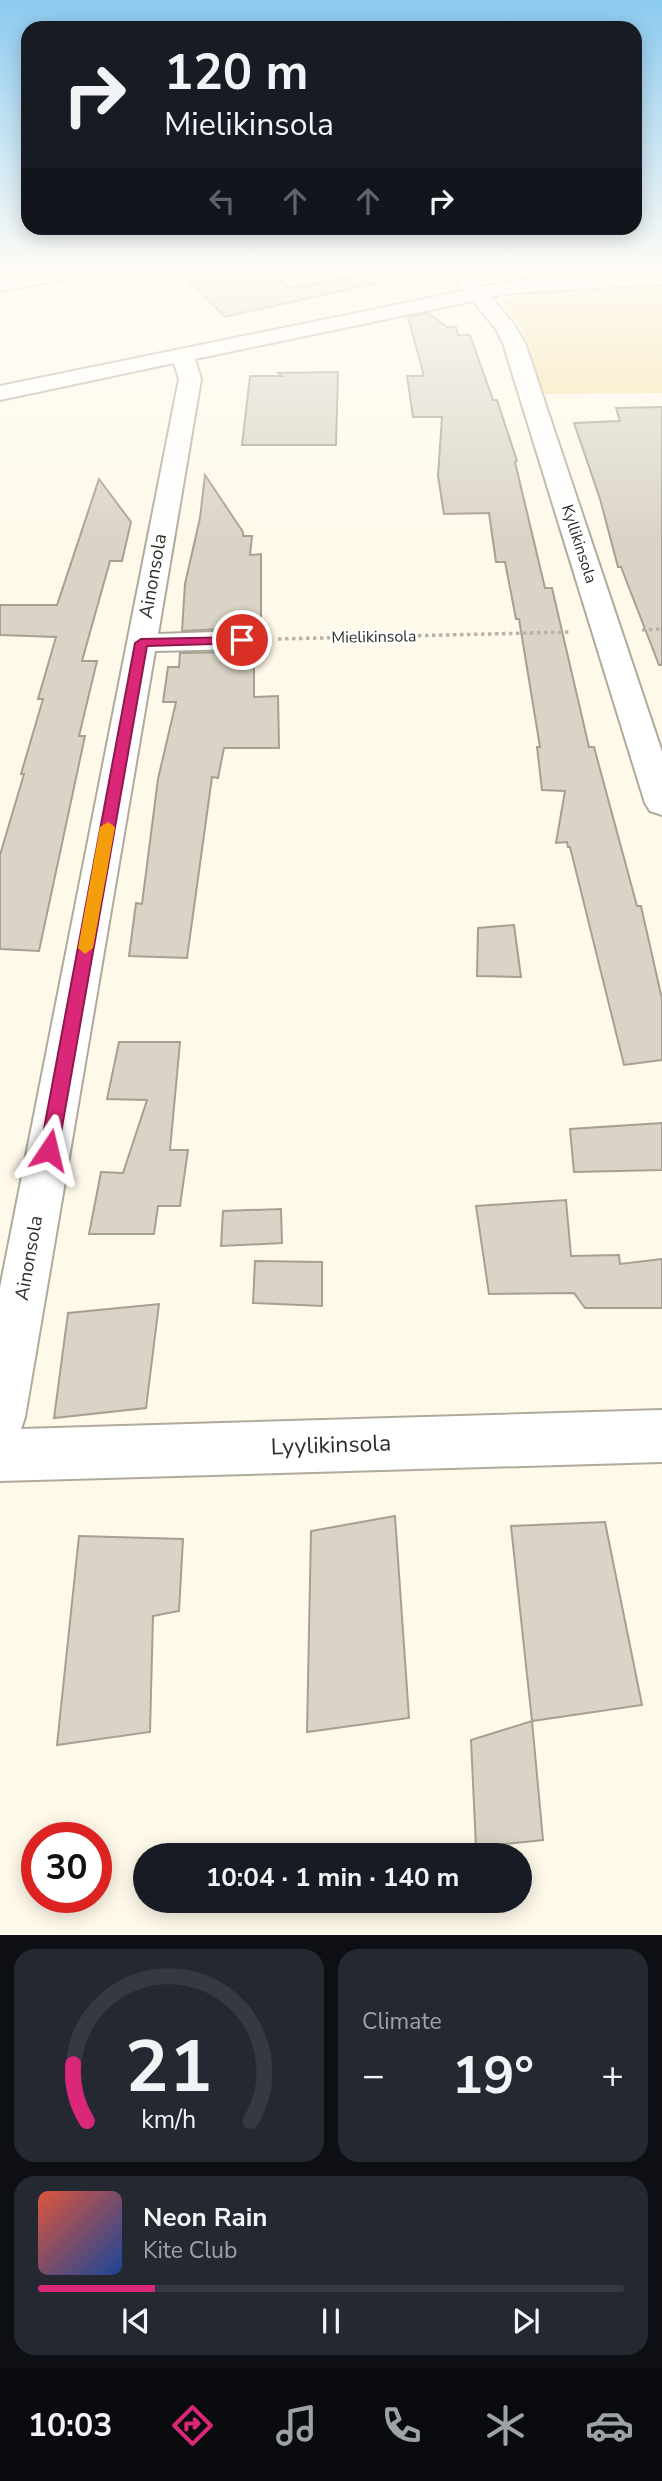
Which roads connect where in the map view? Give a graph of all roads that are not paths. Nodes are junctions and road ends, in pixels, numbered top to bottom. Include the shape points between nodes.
1 (162, 359) edge
2 (184, 359) edge
3 (519, 359) edge
4 (0, 393) edge
5 (242, 640) road end
6 (141, 643) junction
7 (662, 803) edge
8 (0, 1417) edge
9 (662, 1436) edge
10 (0, 1455) edge

1 - 4 street
2 - 6 street, Ainonsola via 190,379
3 - 7 street, Kyllikinsola
5 - 6 street
6 - 8 street, Ainonsola
9 - 10 street, Lyylikinsola

